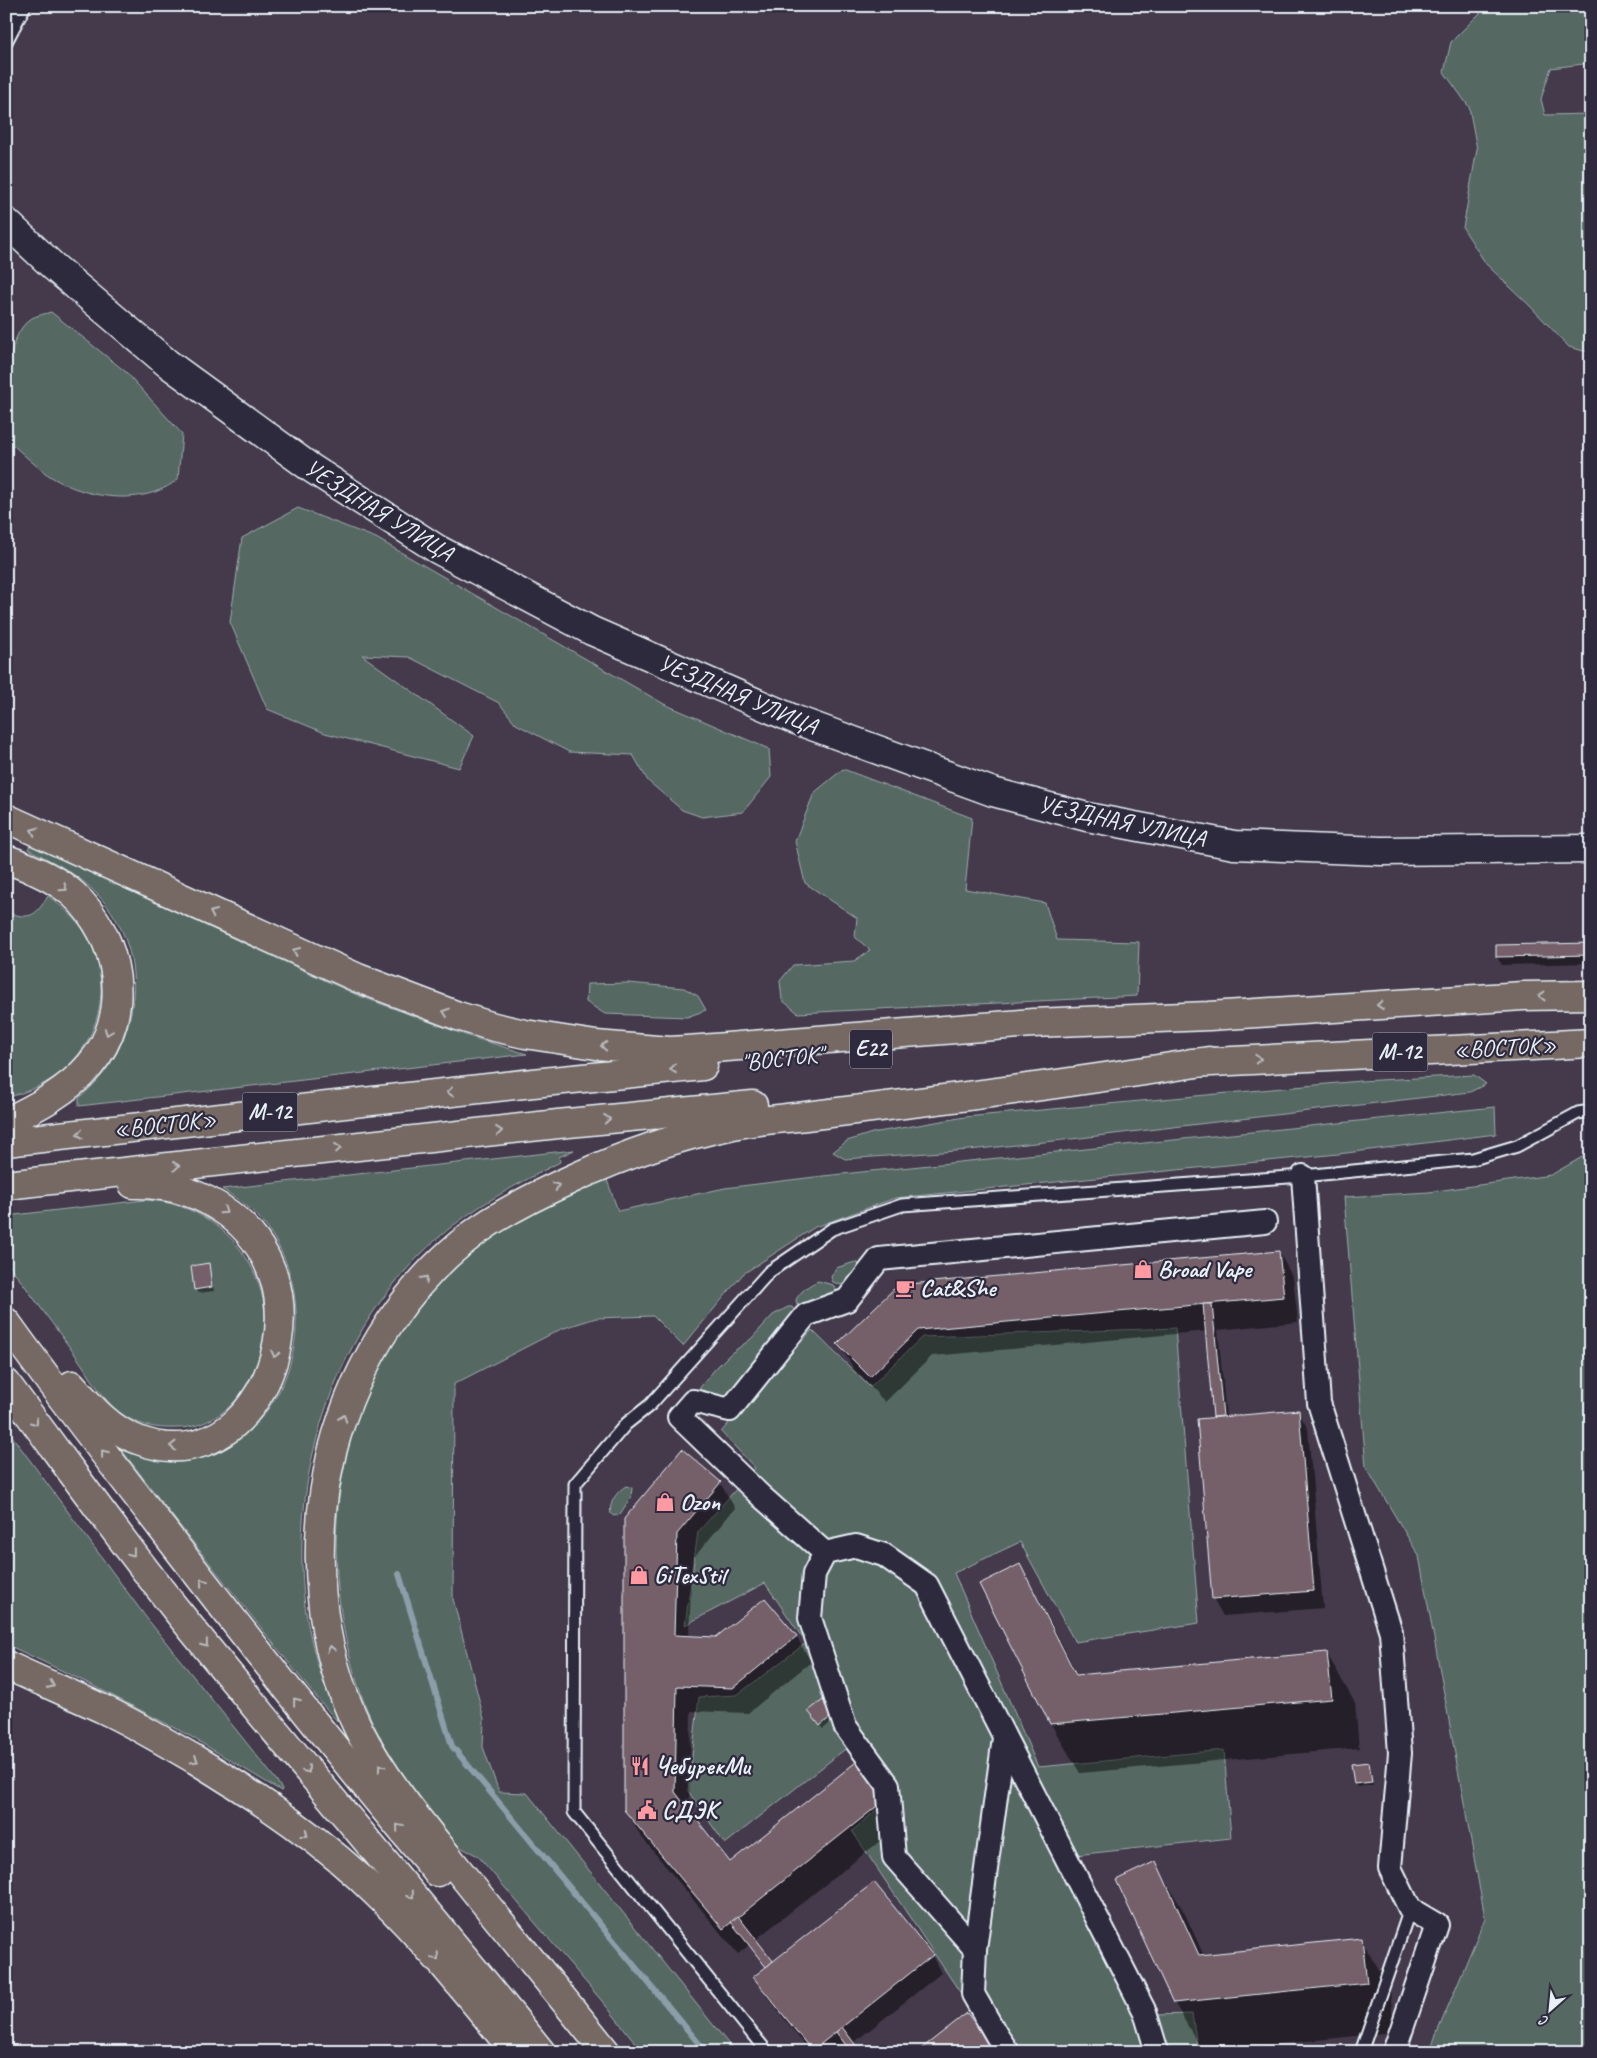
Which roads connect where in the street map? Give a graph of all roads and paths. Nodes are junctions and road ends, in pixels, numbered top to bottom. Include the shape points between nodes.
1 (6, 6) edge
2 (23, 10) edge
3 (6, 42) edge
4 (6, 222) edge
5 (6, 818) edge
6 (1591, 849) edge
7 (14, 862) edge
8 (1591, 995) edge
9 (1209, 1016) junction
10 (1591, 1043) edge
11 (1209, 1061) junction
12 (533, 1082) joint
13 (1591, 1111) edge
14 (6, 1122) edge
15 (6, 1142) edge
16 (1304, 1176) junction
17 (6, 1186) edge
18 (1265, 1222) dead end
19 (6, 1310) edge
20 (6, 1322) edge
21 (6, 1383) edge
22 (825, 1553) junction
23 (6, 1665) edge
24 (1004, 1738) junction
25 (1410, 1909) junction
26 (975, 1949) junction
27 (516, 2020) junction
28 (515, 2052) edge
29 (533, 2052) edge
30 (541, 2052) edge
31 (588, 2052) edge
32 (606, 2052) edge
33 (767, 2052) edge
34 (1008, 2052) edge
35 (1157, 2052) edge
36 (1361, 2052) edge
37 (1394, 2052) edge

1 - 2 lane
2 - 3 lane
4 - 6 street, УЕЗДНАЯ УЛИЦА via 167,363 311,468 437,549 592,632 796,720 993,792 1087,817 1234,845 1381,851
9 -> 5 main road via 1033,1023 670,1051 547,1038 458,1016 358,978
7 -> 14 main road via 71,893 97,921 113,959 117,997 108,1035 91,1064 68,1087
8 -> 9 main road, «ВОСТОК» / М-12 via 1523,996
9 -> 12 main road, "ВОСТОК" / E22
11 -> 10 main road, «ВОСТОК» / М-12
17 -> 11 main road via 558,1124
32 -> 11 main road via 402,1798 358,1728 344,1695 325,1620 320,1578 323,1500 342,1420 382,1334 442,1260 489,1222 543,1192 647,1148 735,1124 1015,1091
12 -> 15 main road, «ВОСТОК» / М-12
13 - 16 lane via 1578,1113 1517,1146 1474,1158
16 - 25 street via 1320,1403 1391,1632 1400,1753 1390,1868
16 - 33 lane via 902,1205 832,1229 769,1272 650,1405 626,1424 575,1484 574,1812
17 -> 19 main road via 138,1184 185,1191 215,1205 237,1220 259,1246 274,1279 280,1310 279,1339 271,1369 245,1414 220,1434 194,1444 169,1447 137,1440 104,1419
18 - 22 street via 879,1259 847,1300 806,1315 730,1410 693,1402 679,1418
31 -> 20 main road via 343,1760 69,1408
21 -> 27 main road via 174,1606 316,1782
22 - 24 street via 856,1546 870,1550 884,1555 927,1585
22 - 26 street via 814,1574 810,1618 845,1726 888,1785 894,1857
23 -> 28 main road via 165,1742 292,1823 378,1894 443,1965
24 - 26 street
24 - 35 street via 1145,2012
25 - 36 lane
25 - 37 street via 1437,1925
26 - 34 street via 973,1994
27 - 29 lane
27 - 30 main road

